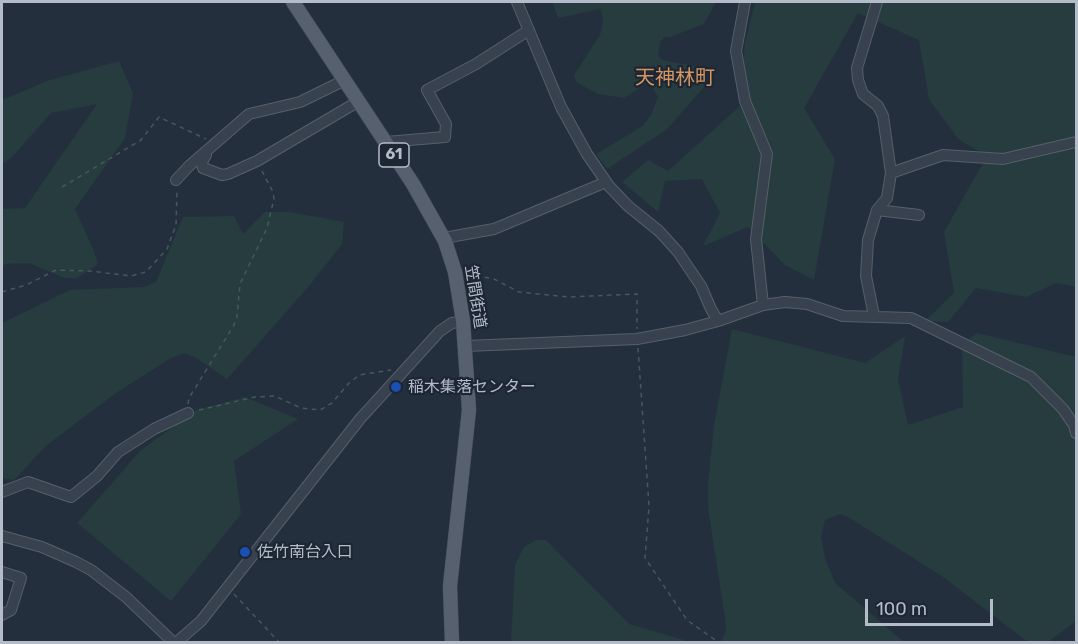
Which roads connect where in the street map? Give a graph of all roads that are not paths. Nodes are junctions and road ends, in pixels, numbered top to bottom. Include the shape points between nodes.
1 (293, 2) edge
2 (517, 2) edge
3 (745, 2) edge
4 (877, 2) edge
5 (529, 30) junction
6 (345, 80) junction
7 (359, 101) junction
8 (386, 142) junction
9 (1077, 142) edge
10 (206, 151) junction
11 (891, 173) junction
12 (176, 180) road end
13 (606, 182) junction
14 (877, 210) junction
15 (919, 215) dead end
16 (444, 238) junction
17 (763, 305) junction
18 (874, 316) junction
19 (463, 321) junction
20 (718, 321) junction
21 (466, 346) junction
22 (188, 413) road end
23 (1077, 433) edge
24 (2, 492) edge
25 (2, 536) edge
26 (2, 572) edge
27 (2, 615) edge
28 (175, 642) edge
29 (452, 642) edge

1 - 6 main road, 笠間街道 / 61
2 - 5 street
3 - 17 street via 736,51 745,101 767,154 756,239
4 - 11 street via 857,68 863,94 878,106 883,116
5 - 8 street via 427,90 446,124 445,137
5 - 13 street via 561,107
6 - 7 main road, 笠間街道 / 61
6 - 10 street via 300,102 249,114
7 - 8 main road, 笠間街道 / 61
7 - 10 street via 228,174 203,168 201,162
8 - 16 main road, 笠間街道 / 61
9 - 11 street via 1003,159 943,155
10 - 12 street
11 - 14 street via 887,198
13 - 16 street via 494,229
13 - 20 street via 678,252
14 - 15 street
14 - 18 street via 867,252
16 - 19 main road, 笠間街道 / 61 via 455,272
17 - 18 street via 798,302 843,316
17 - 20 street
18 - 23 street via 911,318 1031,377 1064,409
19 - 21 main road, 笠間街道 / 61
19 - 28 street via 443,328 360,419 201,621
20 - 21 street via 637,339
21 - 29 main road, 笠間街道 / 61 via 469,410 450,586
22 - 24 street via 118,453 71,497 28,482
25 - 28 street via 42,547 90,570
26 - 27 street via 21,578 11,610

